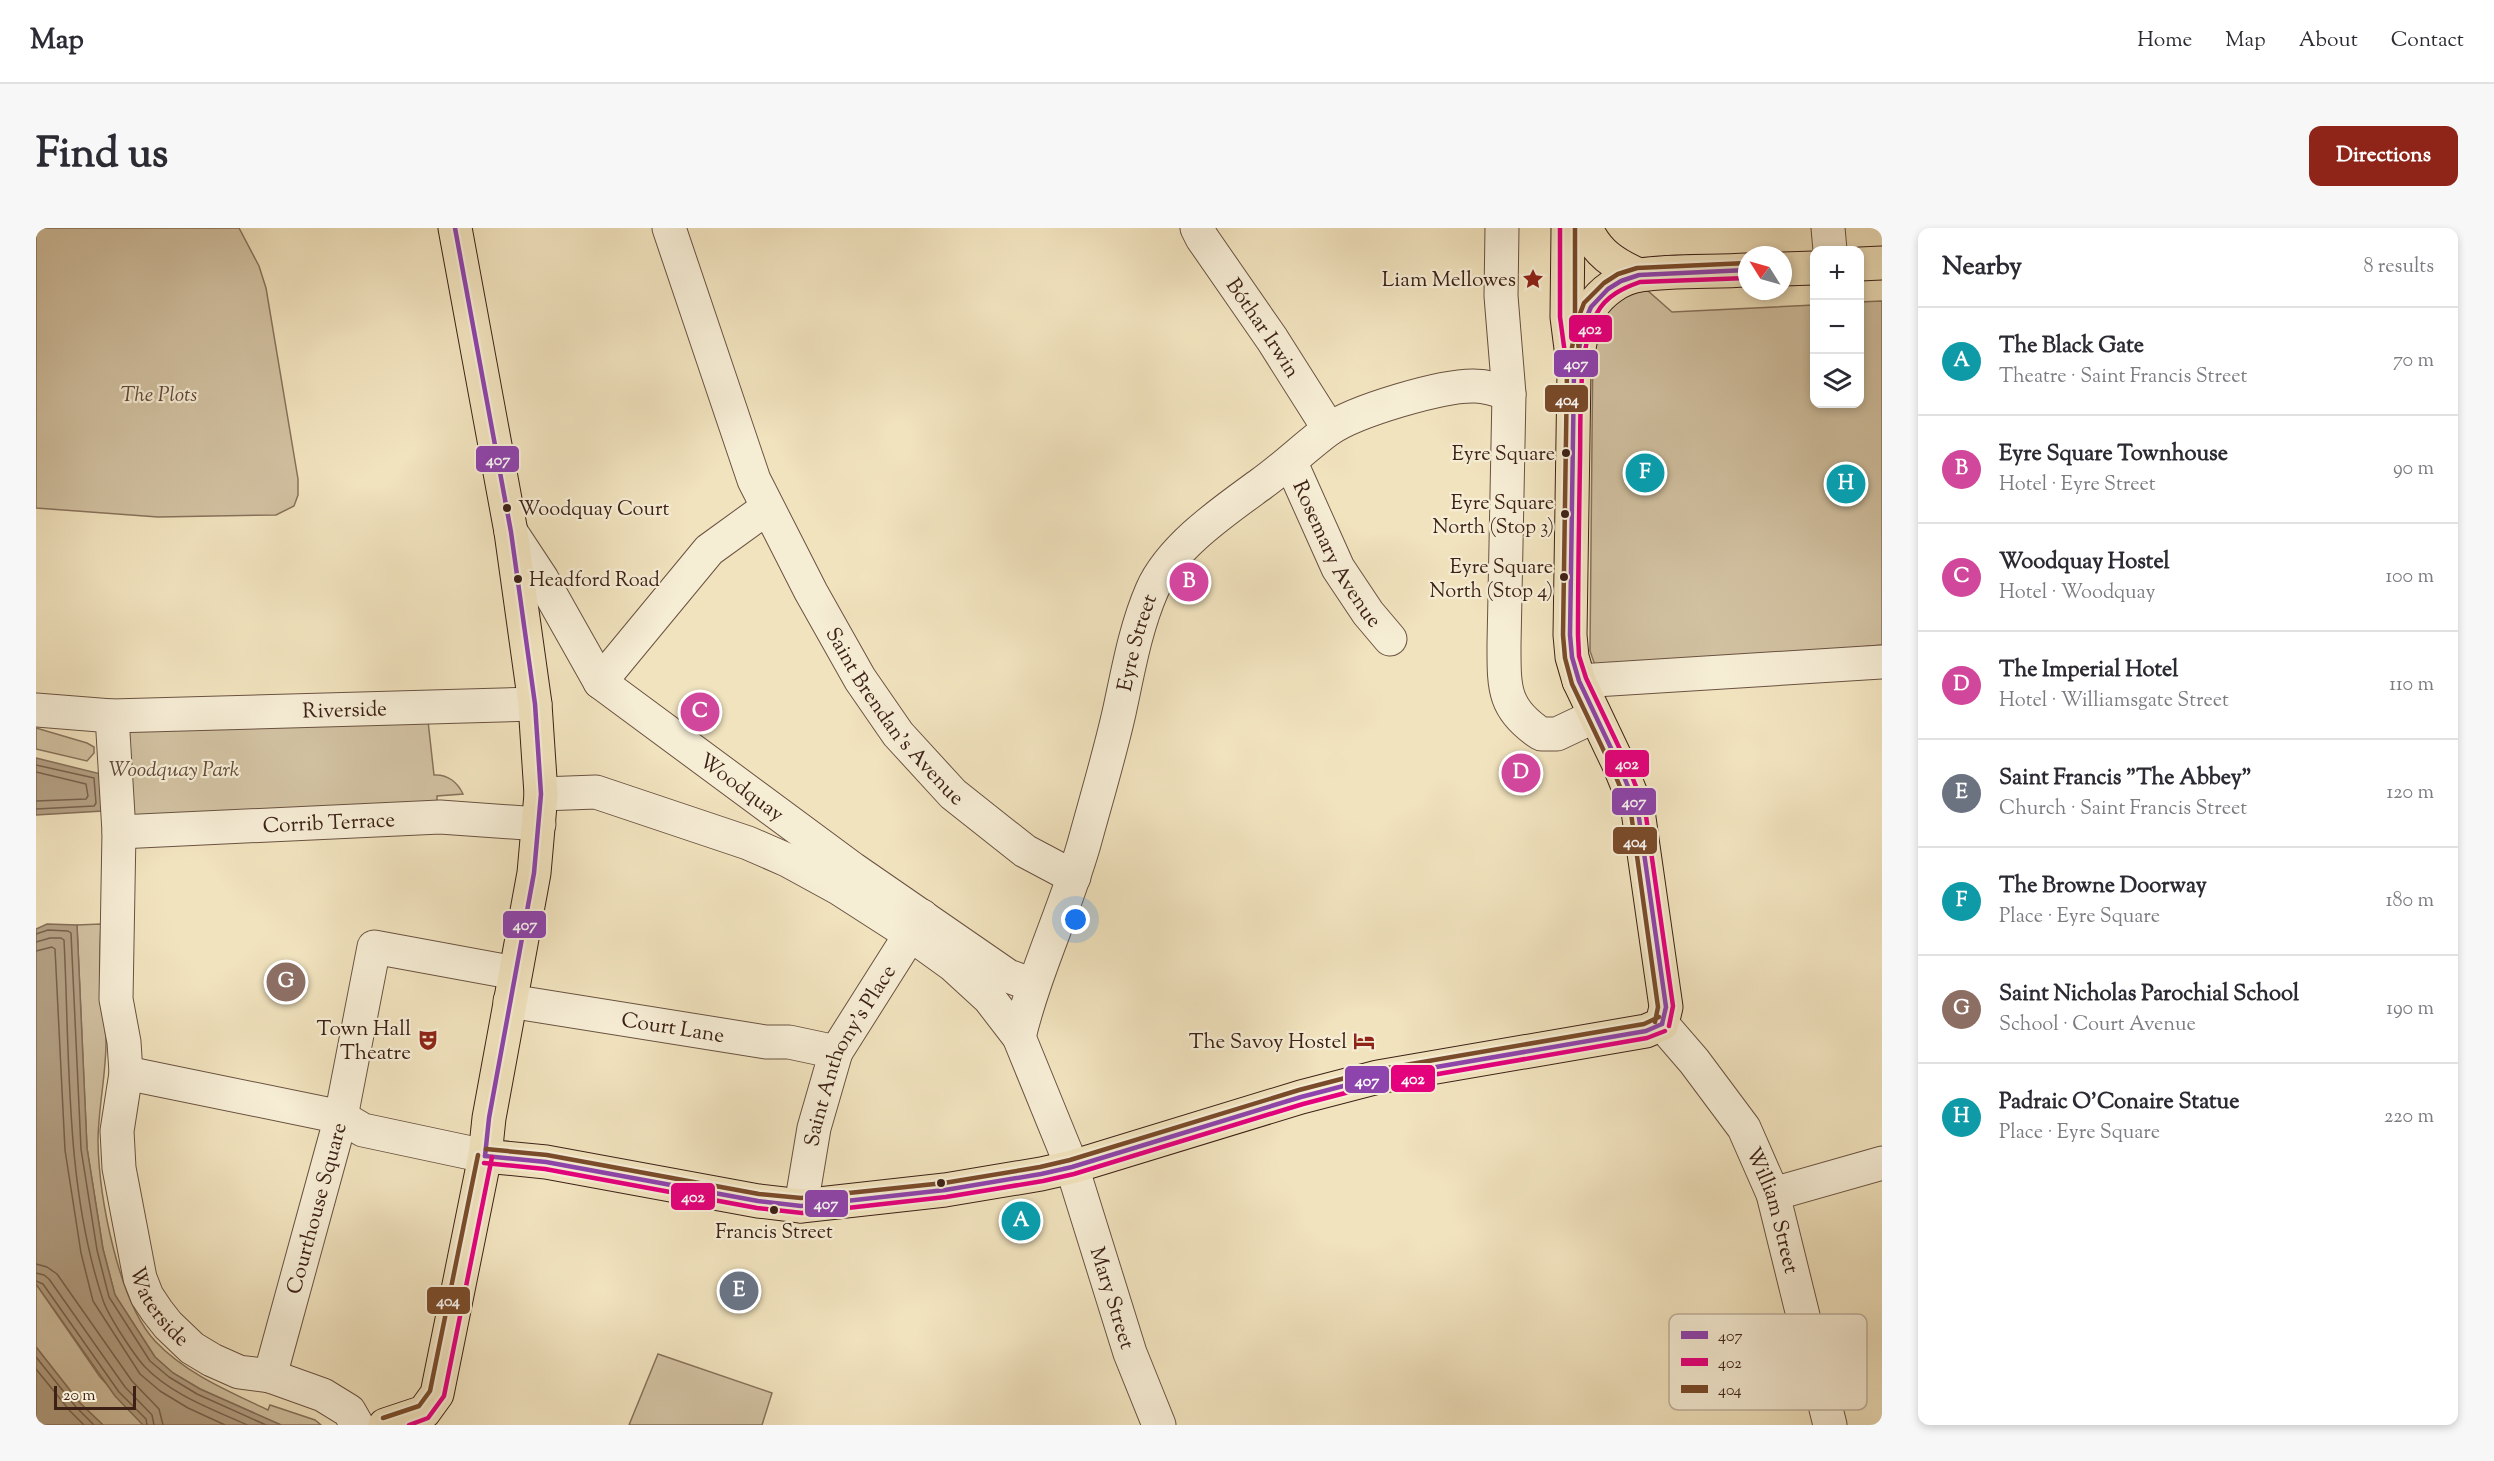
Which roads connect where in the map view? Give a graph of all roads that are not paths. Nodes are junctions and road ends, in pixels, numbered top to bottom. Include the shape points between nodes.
1 (455, 228) edge
2 (669, 228) edge
3 (1197, 228) edge
4 (1502, 228) edge
5 (1568, 228) edge
6 (1586, 228) edge
7 (1828, 228) edge
8 (1830, 246) edge
9 (1882, 263) edge
10 (1864, 264) edge
11 (1810, 268) edge
12 (1792, 269) edge
13 (1738, 270) edge
14 (1639, 275) junction
15 (1574, 372) junction
16 (1509, 394) junction
17 (1329, 429) junction
18 (1291, 463) junction
19 (767, 508) junction
20 (511, 532) junction
21 (1390, 639) dead end
22 (1882, 662) edge
23 (1579, 681) junction
24 (600, 682) junction
25 (535, 704) junction
26 (36, 710) edge
27 (112, 716) junction
28 (1595, 716) junction
29 (540, 809) junction
30 (119, 832) junction
31 (1074, 877) junction
32 (916, 925) junction
33 (1033, 985) junction
34 (512, 987) junction
35 (1662, 1024) junction
36 (1019, 1037) junction
37 (836, 1052) junction
38 (126, 1073) junction
39 (340, 1117) junction
40 (485, 1156) junction
41 (1882, 1163) edge
42 (1072, 1167) junction
43 (1773, 1194) junction
44 (801, 1206) junction
45 (1803, 1314) edge
46 (270, 1376) junction
47 (1826, 1410) edge
48 (394, 1424) edge
49 (357, 1425) edge
50 (1159, 1425) edge
51 (1830, 1425) edge

1 - 20 main road
2 - 19 street, Saint Brendan's Avenue via 750,470
3 - 17 street, Bóthar Irwin
4 - 16 street via 1501,296
5 - 15 main road via 1567,317
6 - 14 main road via 1603,255
7 - 8 street
9 - 10 main road
11 - 12 main road
13 - 14 main road
14 - 15 main road via 1608,289 1591,307
15 - 23 main road via 1570,635
16 - 17 street, Eyre Street via 1486,386 1432,393 1397,401
16 - 28 street via 1504,645 1508,699 1516,713 1541,734 1557,734
17 - 18 street, Eyre Street
18 - 21 street, Rosemary Avenue via 1338,568
18 - 31 street, Eyre Street via 1216,517 1173,558 1152,589
19 - 24 street via 709,550
19 - 31 street, Saint Brendan's Avenue via 861,679 898,734 953,794 980,817 1025,851
20 - 24 street, Woodquay
20 - 25 main road
22 - 23 street
23 - 28 main road
24 - 32 street, Woodquay via 853,869
25 - 27 street, Riverside
25 - 29 main road
26 - 27 street
27 - 30 street, Waterside
28 - 35 main road via 1638,811 1666,1007
29 - 30 street, Corrib Terrace
29 - 32 street, Woodquay via 596,792 748,843
29 - 34 main road via 534,873
30 - 38 street, Waterside via 116,999
31 - 33 street, Eyre Street
32 - 33 street, Woodquay via 1008,976
32 - 36 street, Woodquay via 989,998
32 - 37 street, Saint Anthony's Place
33 - 36 street, Eyre Street
34 - 37 street, Court Lane via 766,1042 789,1042
34 - 39 street, Court Lane via 374,948
34 - 40 main road
35 - 42 main road via 1378,1077
35 - 43 street, William Street via 1744,1128
36 - 42 street, Mary Street
37 - 44 street, Saint Anthony's Place via 814,1128
38 - 39 street
38 - 46 street, Waterside via 117,1131 119,1168 135,1258 147,1296 168,1325 192,1348 239,1372
39 - 40 street, Courthouse Square via 363,1130
39 - 46 street, Courthouse Square
40 - 44 main road via 546,1162
40 - 48 main road via 437,1395 424,1412
41 - 43 street
42 - 44 main road via 945,1190
42 - 50 street, Mary Street via 1130,1353
43 - 45 street, William Street
46 - 49 street, Waterside via 323,1395 349,1411
47 - 51 street, William Street

